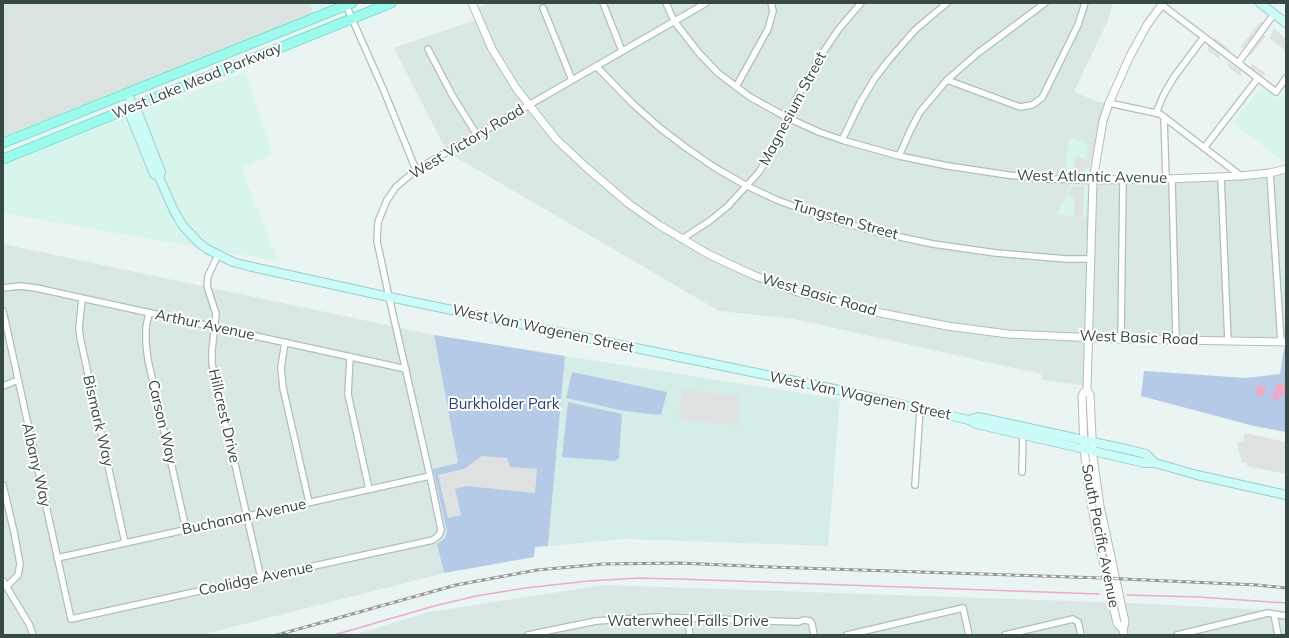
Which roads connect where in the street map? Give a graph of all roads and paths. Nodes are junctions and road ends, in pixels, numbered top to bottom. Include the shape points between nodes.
1 (391, 3) edge
2 (472, 3) edge
3 (603, 3) edge
4 (666, 3) edge
5 (706, 3) edge
6 (771, 3) edge
7 (861, 3) edge
8 (947, 3) edge
9 (1045, 3) edge
10 (1085, 3) edge
11 (1260, 3) edge
12 (349, 4) edge
13 (1162, 4) edge
14 (543, 8) dead end
15 (1274, 14) junction
16 (352, 19) junction
17 (674, 21) junction
18 (1286, 23) edge
19 (1204, 37) junction
20 (428, 49) dead end
21 (622, 51) junction
22 (1238, 63) junction
23 (596, 66) junction
24 (1258, 78) junction
25 (1286, 78) edge
26 (572, 80) junction
27 (946, 80) junction
28 (736, 87) junction
29 (128, 93) junction
30 (1109, 103) junction
31 (528, 105) junction
32 (133, 107) junction
33 (1156, 113) junction
34 (1164, 117) junction
35 (788, 118) junction
36 (477, 135) junction
37 (842, 140) junction
38 (3, 143) edge
39 (1204, 148) junction
40 (899, 156) junction
41 (3, 159) edge
42 (1286, 169) edge
43 (416, 170) junction
44 (1270, 173) junction
45 (1240, 176) junction
46 (1221, 177) junction
47 (1169, 179) junction
48 (1093, 180) junction
49 (1123, 180) junction
50 (747, 186) junction
51 (682, 239) junction
52 (218, 255) junction
53 (1090, 259) junction
54 (3, 288) edge
55 (388, 297) junction
56 (82, 299) junction
57 (3, 311) edge
58 (149, 313) junction
59 (214, 327) junction
60 (1088, 337) junction
61 (1121, 339) junction
62 (1176, 340) junction
63 (1228, 341) junction
64 (285, 342) junction
65 (1284, 342) edge
66 (350, 357) junction
67 (406, 369) junction
68 (18, 380) junction
69 (3, 386) edge
70 (920, 409) junction
71 (1023, 431) junction
72 (1088, 445) junction
73 (1022, 472) dead end
74 (430, 476) junction
75 (3, 485) edge
76 (915, 485) dead end
77 (369, 489) junction
78 (1286, 495) edge
79 (309, 502) junction
80 (247, 516) junction
81 (186, 530) junction
82 (439, 535) joint
83 (125, 543) junction
84 (57, 558) junction
85 (261, 578) junction
86 (5, 584) edge
87 (1274, 614) junction
88 (1286, 616) edge
89 (686, 618) junction
90 (71, 619) joint
91 (1123, 632) edge
92 (33, 635) edge
93 (528, 635) edge
94 (690, 635) edge
95 (814, 635) edge
96 (847, 635) edge
97 (969, 635) edge
98 (1005, 635) edge
99 (1081, 635) edge
100 (1177, 635) edge
101 (1278, 635) edge

1 - 16 main road, West Lake Mead Parkway
2 - 31 street, West Basic Road via 492,49
3 - 21 street
4 - 17 street, West Atlantic Avenue
5 - 17 street, West Victory Road
6 - 28 street via 773,11 768,29
7 - 35 street, Magnesium Street via 822,54
8 - 37 street via 915,30 888,61 860,103
9 - 27 street
10 - 27 street via 1078,25 1042,98 1032,105 1020,107
11 - 15 main road
12 - 16 street
12 - 29 main road, West Lake Mead Parkway
13 - 19 street
13 - 30 street, South Pacific Avenue via 1130,56
14 - 26 street
15 - 18 main road
15 - 22 street
16 - 32 main road, West Lake Mead Parkway
16 - 43 street
17 - 21 street, West Victory Road
17 - 28 street, West Atlantic Avenue via 698,52
19 - 22 street
19 - 33 street via 1174,77
20 - 36 street
21 - 23 street, West Victory Road
22 - 24 street
23 - 26 street, West Victory Road
23 - 50 street, Tungsten Street via 660,128 690,151
24 - 25 street via 1276,92
24 - 39 street
26 - 31 street, West Victory Road
27 - 40 street via 920,112
28 - 35 street, West Atlantic Avenue
29 - 32 main road, West Van Wagenen Street
29 - 38 main road, West Lake Mead Parkway
30 - 33 street
30 - 48 street, South Pacific Avenue via 1103,121
31 - 36 street, West Victory Road
31 - 51 street, West Basic Road via 556,139 586,168 629,204
32 - 41 main road, West Lake Mead Parkway
32 - 52 main road, West Van Wagenen Street via 131,117 154,174 159,177 174,211 198,243
33 - 34 street
34 - 39 street
34 - 47 street
35 - 37 street, West Atlantic Avenue
35 - 50 street, Magnesium Street via 769,157
36 - 43 street, West Victory Road
37 - 40 street, West Atlantic Avenue
39 - 45 street
40 - 48 street, West Atlantic Avenue via 1008,175
42 - 44 street, West Atlantic Avenue
43 - 55 street, West Victory Road via 396,187 387,200 378,222 377,240
44 - 45 street, West Atlantic Avenue
44 - 65 street
45 - 46 street, West Atlantic Avenue
46 - 47 street, West Atlantic Avenue
46 - 63 street
47 - 49 street, West Atlantic Avenue
47 - 62 street
48 - 49 street, West Atlantic Avenue
48 - 53 street, South Pacific Avenue
49 - 61 street
50 - 51 street, Magnesium Street via 711,220
50 - 53 street, Tungsten Street via 820,216 933,244 996,253
51 - 60 street, West Basic Road via 753,275 798,292 881,313 947,326 1008,334
52 - 55 main road, West Van Wagenen Street via 248,266
52 - 59 street, Hillcrest Drive via 208,276 207,286 216,314
53 - 60 street, South Pacific Avenue
54 - 56 street, Arthur Avenue via 36,288
55 - 67 street, West Victory Road
55 - 70 main road, West Van Wagenen Street
56 - 58 street, Arthur Avenue
56 - 83 street, Bismark Way via 80,336
57 - 68 street, Albany Way
58 - 59 street, Arthur Avenue
58 - 81 street, Carson Way via 146,327 148,360
59 - 64 street, Arthur Avenue
59 - 80 street, Hillcrest Drive via 214,372
60 - 61 street, West Basic Road
60 - 72 street, South Pacific Avenue
61 - 62 street, West Basic Road
62 - 63 street, West Basic Road
63 - 65 street, West Basic Road
64 - 66 street, Arthur Avenue
64 - 79 street via 281,368 283,388
66 - 67 street, Arthur Avenue
66 - 77 street via 348,394
67 - 74 street, West Victory Road
68 - 69 street
68 - 84 street, Albany Way
70 - 71 main road, West Van Wagenen Street via 969,420 976,424
70 - 76 street
71 - 72 main road, West Van Wagenen Street
71 - 73 street
72 - 78 main road, West Van Wagenen Street via 1146,454 1155,462 1197,475
72 - 91 street, South Pacific Avenue via 1125,622
74 - 77 street, Buchanan Avenue
74 - 82 street, West Victory Road via 441,530
75 - 86 street via 20,564 18,576
77 - 79 street, Buchanan Avenue
79 - 80 street, Buchanan Avenue
80 - 81 street, Buchanan Avenue
80 - 85 street, Hillcrest Drive
81 - 83 street, Buchanan Avenue
82 - 85 street, Coolidge Avenue via 433,540
83 - 84 street, Buchanan Avenue
84 - 90 street, Albany Way
85 - 90 street, Coolidge Avenue
86 - 92 street
87 - 88 street
87 - 100 street
87 - 101 street
89 - 93 street, Waterwheel Falls Drive via 609,619
89 - 94 street
89 - 95 street, Waterwheel Falls Drive via 798,622 804,620 810,621
96 - 97 street via 963,608
98 - 99 street via 1070,620 1076,620

